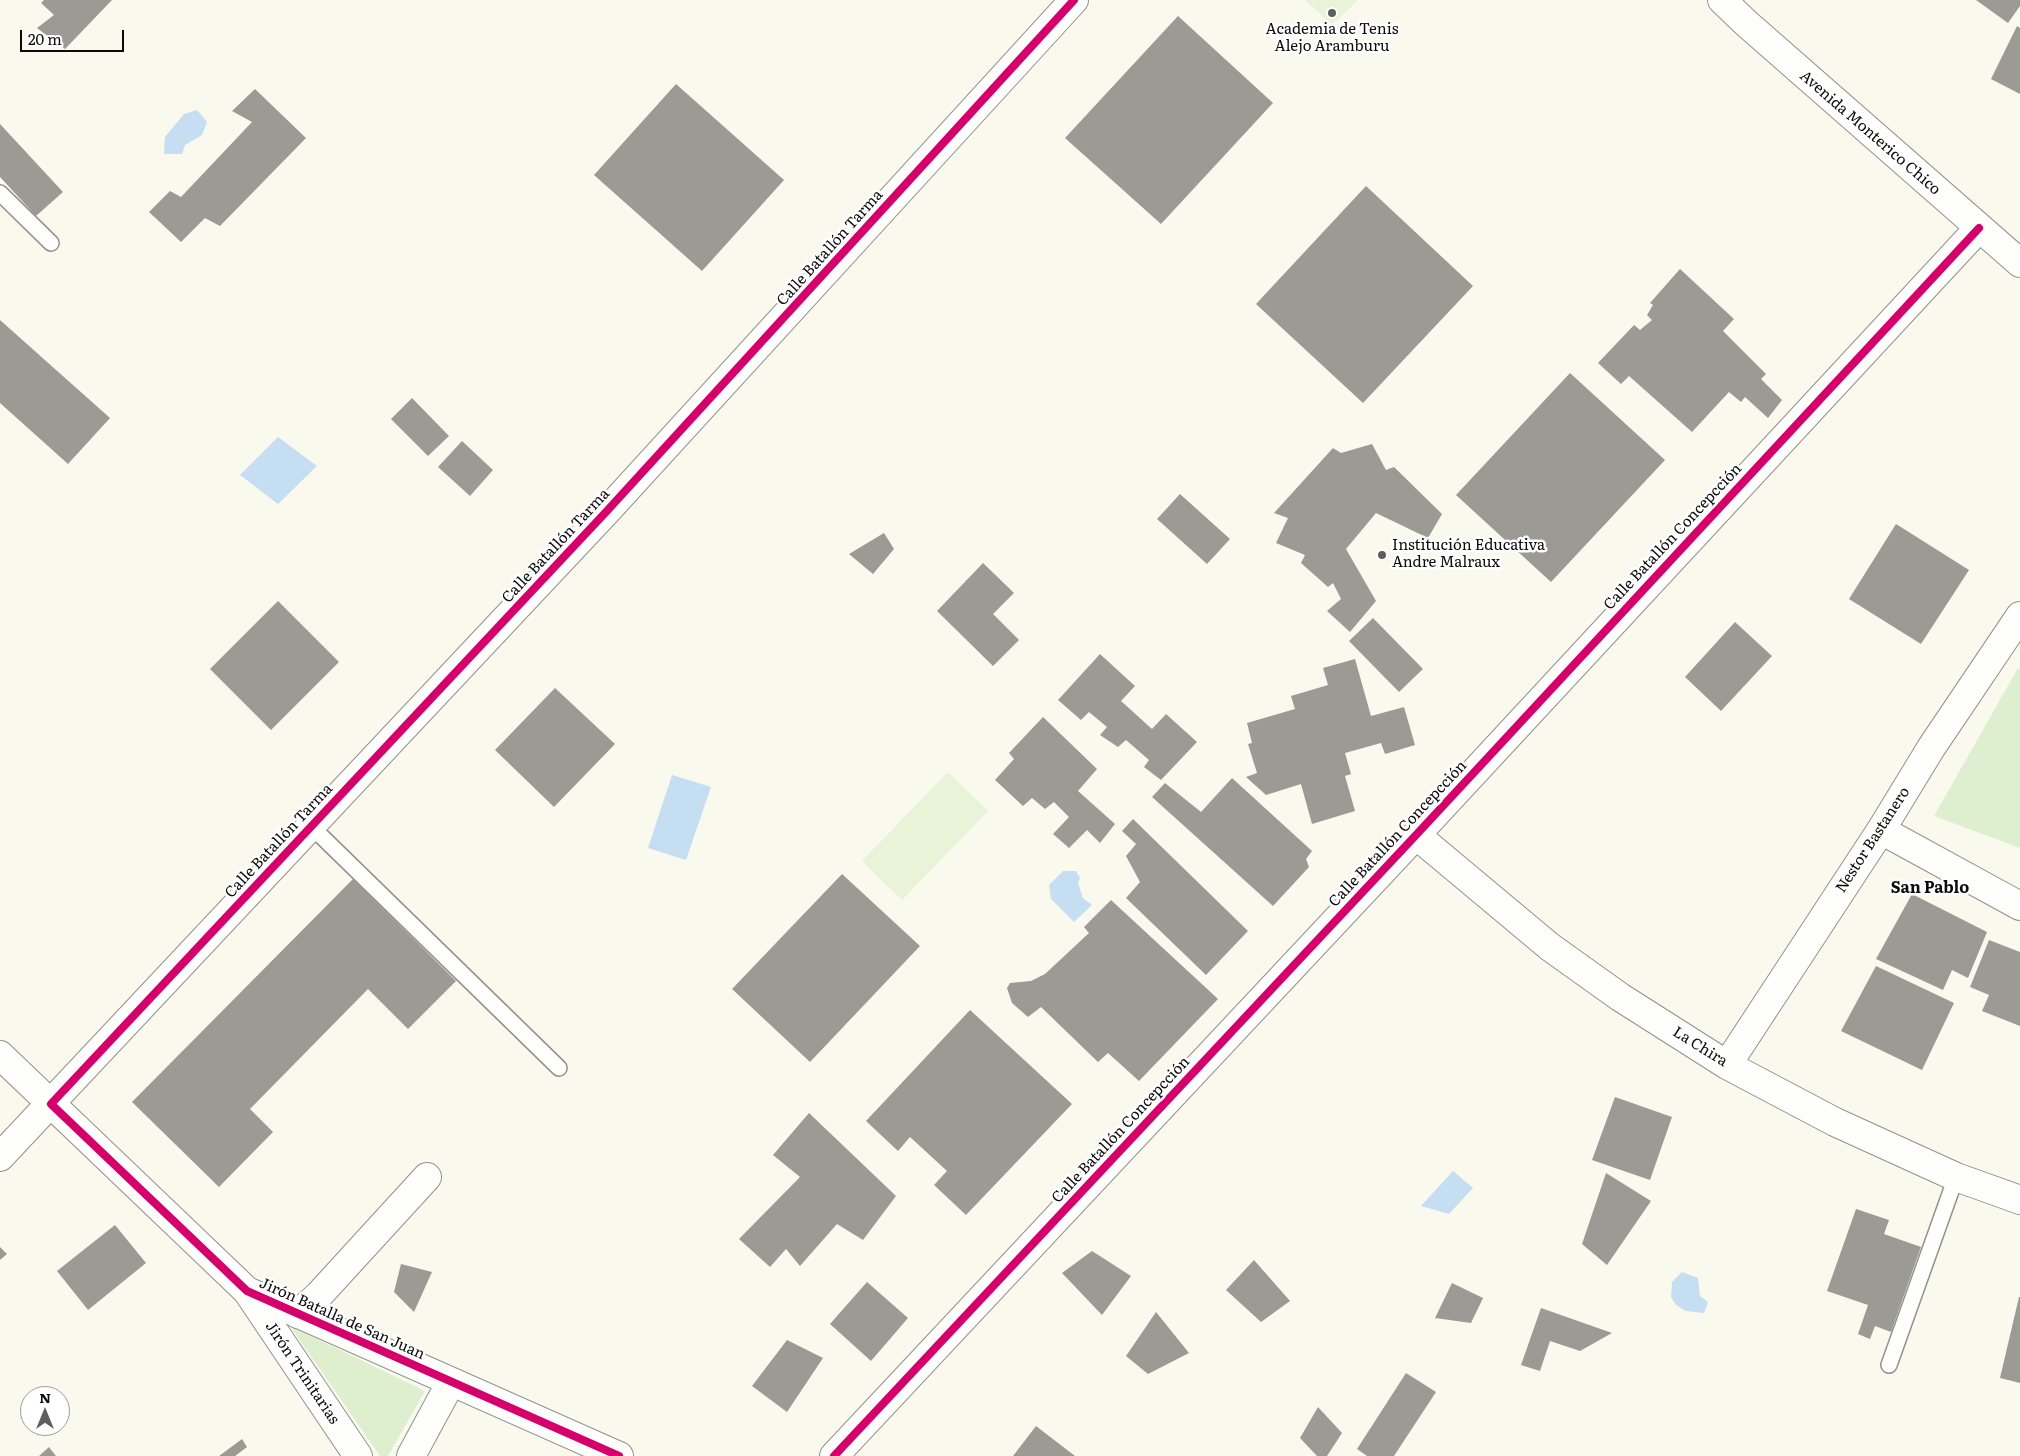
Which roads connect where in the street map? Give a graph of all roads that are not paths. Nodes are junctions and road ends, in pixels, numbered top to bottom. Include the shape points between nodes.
1 (1074, 0) edge
2 (1722, 0) edge
3 (0, 194) edge
4 (1979, 228) junction
5 (51, 243) dead end
6 (2020, 263) edge
7 (2017, 627) edge
8 (312, 827) junction
9 (1881, 830) junction
10 (1416, 835) junction
11 (2020, 906) edge
12 (0, 1055) edge
13 (1727, 1065) junction
14 (559, 1068) dead end
15 (52, 1104) junction
16 (0, 1157) edge
17 (427, 1177) dead end
18 (1956, 1177) junction
19 (2020, 1200) edge
20 (247, 1291) junction
21 (298, 1314) junction
22 (1889, 1364) dead end
23 (451, 1382) junction
24 (358, 1456) edge
25 (412, 1456) edge
26 (619, 1456) edge
27 (834, 1456) edge

1 - 8 street, Calle Batallón Tarma via 606,513
2 - 4 street, Avenida Monterico Chico
3 - 5 lane
4 - 6 street, Avenida Monterico Chico
4 - 10 street, Calle Batallón Concepcción
7 - 9 street, Nestor Bastanero via 1931,748
8 - 14 lane
8 - 15 street, Calle Batallón Tarma
9 - 11 street
9 - 13 street, Nestor Bastanero
10 - 13 street, La Chira via 1550,947 1620,997
10 - 27 street, Calle Batallón Concepcción
12 - 15 street, Jirón Batalla de San Juan
13 - 18 street, La Chira via 1835,1122
15 - 16 street, Calle Batallón Tarma
15 - 20 street, Jirón Batalla de San Juan
17 - 21 street
18 - 19 street, La Chira
18 - 22 lane
20 - 21 street, Jirón Batalla de San Juan
20 - 24 street, Jirón Trinitarias
21 - 23 street, Jirón Batalla de San Juan
23 - 25 street
23 - 26 street, Jirón Batalla de San Juan

